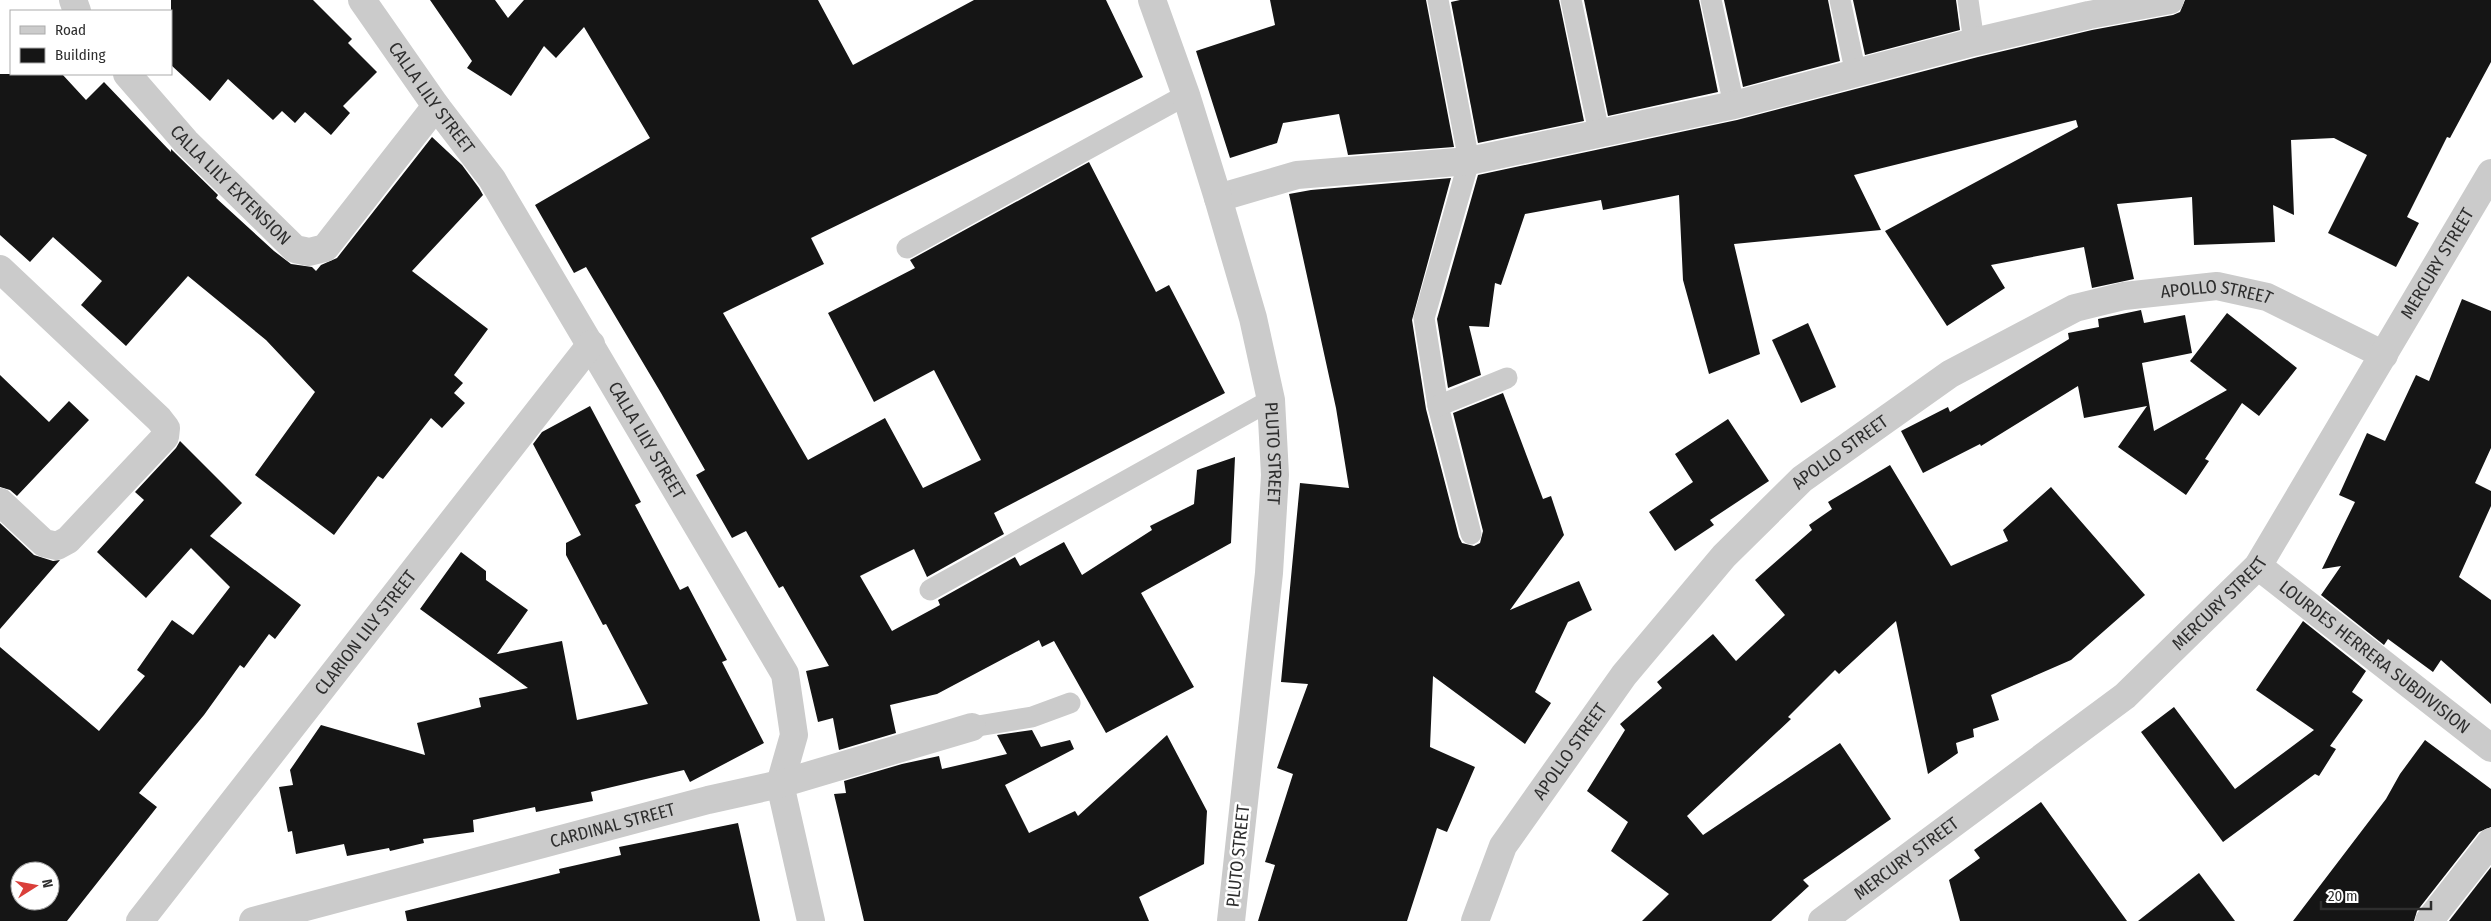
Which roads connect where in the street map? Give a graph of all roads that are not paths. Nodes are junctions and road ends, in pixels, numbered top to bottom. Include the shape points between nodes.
1 (362, 0) edge
2 (1152, 0) edge
3 (1438, 0) edge
4 (1571, 0) edge
5 (1711, 0) edge
6 (1840, 0) edge
7 (1968, 0) edge
8 (2170, 0) edge
9 (2088, 7) edge
10 (1974, 42) junction
11 (1856, 74) junction
12 (128, 75) edge
13 (1186, 95) junction
14 (1734, 105) junction
15 (436, 106) junction
16 (1599, 132) junction
17 (1469, 161) junction
18 (2491, 173) edge
19 (1218, 198) junction
20 (907, 248) dead end
21 (0, 269) edge
22 (591, 344) junction
23 (2384, 355) junction
24 (1507, 378) dead end
25 (1270, 400) junction
26 (1438, 406) junction
27 (0, 502) edge
28 (1471, 534) dead end
29 (2258, 566) junction
30 (930, 590) dead end
31 (1070, 703) dead end
32 (972, 727) joint
33 (2491, 748) edge
34 (780, 784) junction
35 (2491, 842) edge
36 (140, 921) edge
37 (253, 921) edge
38 (811, 921) edge
39 (1231, 921) edge
40 (1476, 921) edge
41 (1822, 921) edge
42 (2429, 921) edge

1 - 15 street, CALLA LILY STREET
2 - 13 street, PLUTO STREET
3 - 17 lane
4 - 16 lane
5 - 14 lane
6 - 11 lane
7 - 10 lane
8 - 9 street
9 - 10 street
10 - 11 street
11 - 14 street
12 - 15 street, CALLA LILY EXTENSION via 186,142 295,249 309,252 325,248
13 - 19 street, PLUTO STREET
13 - 20 lane
14 - 16 street
15 - 22 street, CALLA LILY STREET via 492,179
16 - 17 street
17 - 19 street via 1297,175
17 - 26 lane via 1424,318
18 - 23 street, MERCURY STREET
19 - 25 street, PLUTO STREET via 1253,318
21 - 27 street via 160,419 166,428 166,437 68,540 56,546 44,543
22 - 34 street, CALLA LILY STREET via 785,674 794,735
22 - 36 street, CLARION LILY STREET
23 - 29 street, MERCURY STREET
23 - 40 street, APOLLO STREET via 2267,297 2217,286 2124,296 2075,308 1950,374 1802,479 1724,556 1624,675 1503,846
24 - 26 lane
25 - 30 lane
25 - 39 street, PLUTO STREET via 1275,475 1269,573
26 - 28 lane
29 - 33 street, LOURDES HERRERA SUBDIVISION
29 - 41 street, MERCURY STREET via 2125,696
31 - 32 lane via 1032,717
32 - 34 street, CARDINAL STREET
34 - 37 street, CARDINAL STREET via 708,800
34 - 38 street, CALLA LILY STREET
35 - 42 street

